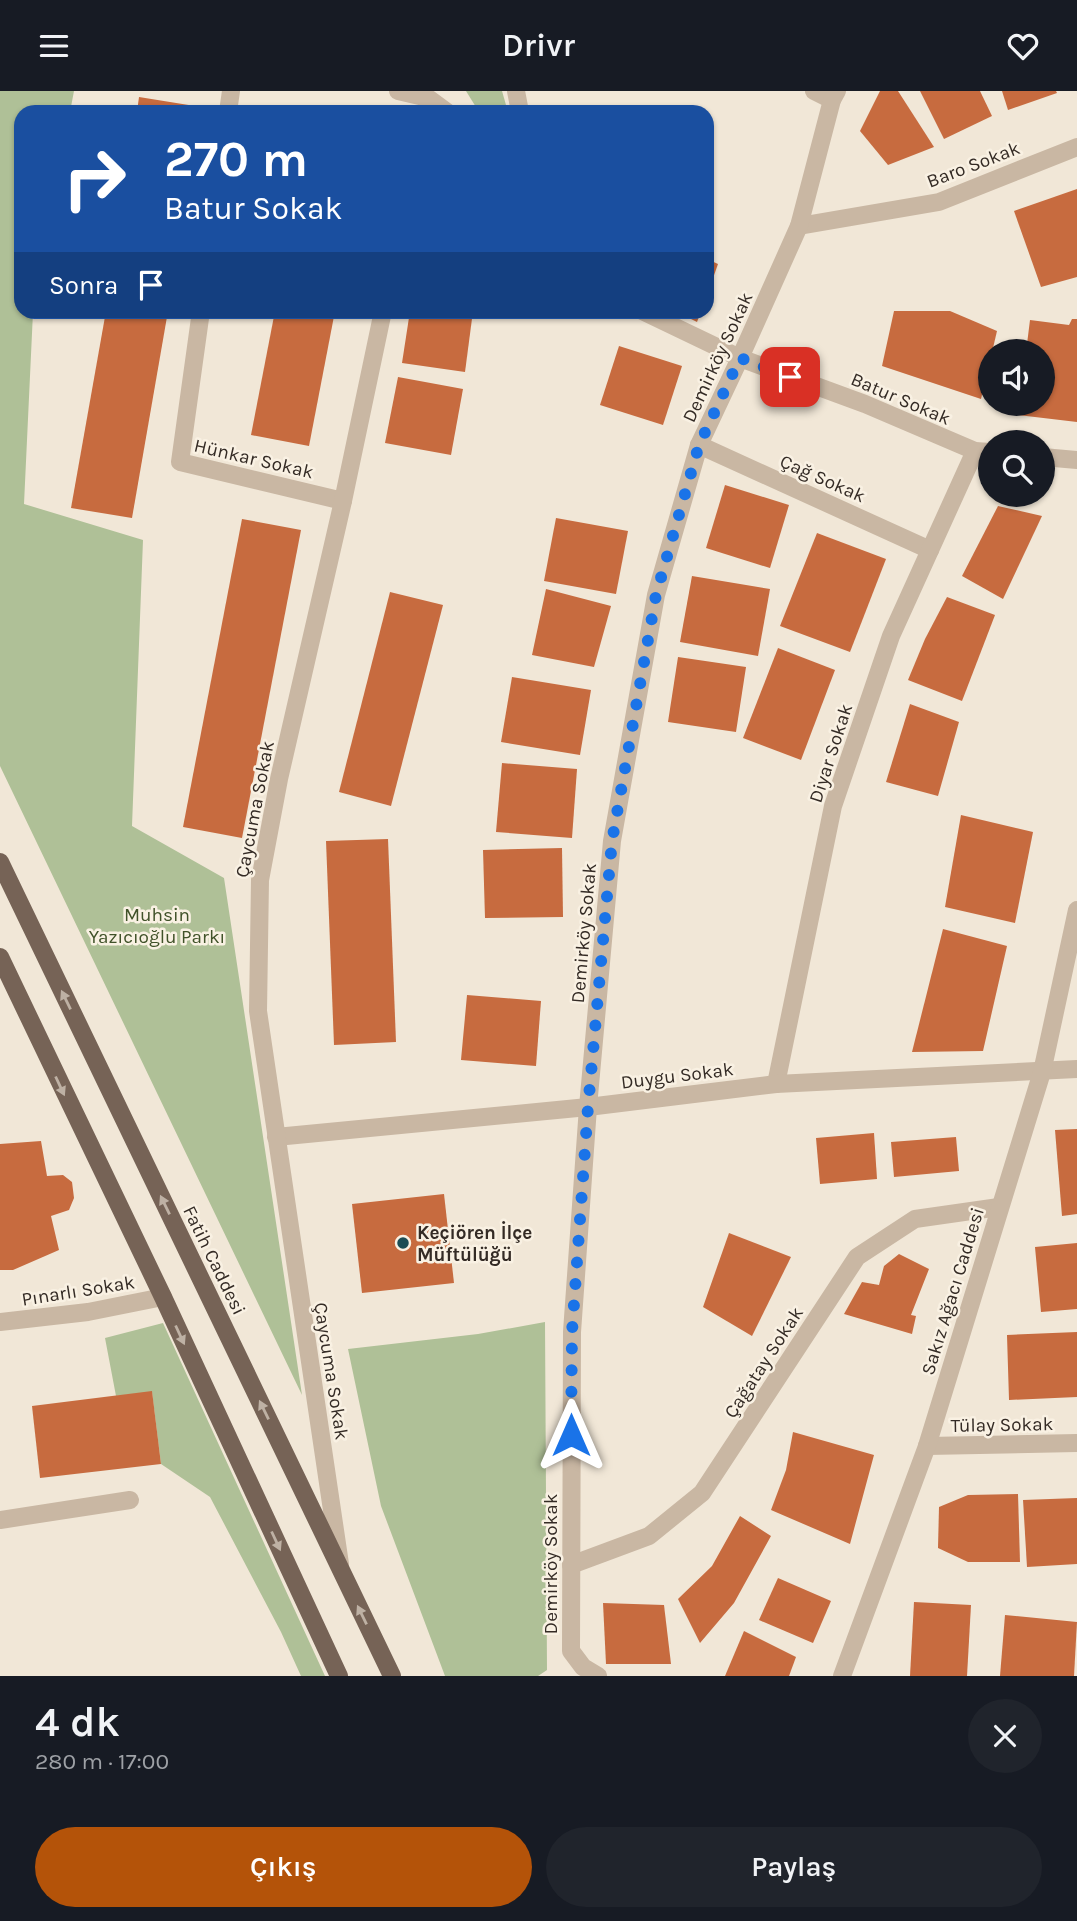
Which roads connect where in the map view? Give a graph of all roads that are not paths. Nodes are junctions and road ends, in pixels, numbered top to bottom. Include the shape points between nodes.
1 (398, 91) edge
2 (814, 91) edge
3 (835, 95) edge
4 (427, 100) edge
5 (1077, 147) edge
6 (799, 226) junction
7 (200, 319) edge
8 (381, 319) edge
9 (659, 319) edge
10 (740, 358) junction
11 (699, 445) junction
12 (978, 449) edge
13 (1055, 458) edge
14 (978, 460) edge
15 (1077, 460) edge
16 (343, 501) junction
17 (930, 550) junction
18 (0, 862) edge
19 (1077, 910) edge
20 (0, 957) edge
21 (7, 981) edge
22 (1077, 1069) edge
23 (1042, 1072) junction
24 (776, 1084) junction
25 (588, 1107) junction
26 (276, 1137) junction
27 (999, 1207) junction
28 (163, 1297) junction
29 (0, 1322) edge
30 (1077, 1443) edge
31 (927, 1446) junction
32 (130, 1500) dead end
33 (0, 1520) edge
34 (571, 1565) junction
35 (341, 1570) junction
36 (339, 1676) edge
37 (392, 1676) edge
38 (598, 1676) edge
39 (842, 1676) edge

1 - 4 street
2 - 3 street
3 - 6 street, Demirköy Sokak
5 - 6 street, Baro Sokak via 939,202
6 - 10 street, Demirköy Sokak
7 - 16 street, Hünkar Sokak via 180,462
8 - 16 street, Çaycuma Sokak
9 - 10 street, Batur Sokak
10 - 11 street, Demirköy Sokak
10 - 12 street, Batur Sokak
11 - 17 street, Çağ Sokak
11 - 25 street, Demirköy Sokak via 656,595 612,841
13 - 15 street
14 - 17 street, Diyar Sokak
16 - 26 street, Çaycuma Sokak via 260,880 258,1011
17 - 24 street, Diyar Sokak via 891,636 833,806
35 -> 18 main road, Fatih Caddesi
19 - 23 street, Sakız Ağacı Caddesi
20 - 21 main road
21 -> 28 main road
22 - 23 street, Duygu Sokak
23 - 24 street, Duygu Sokak
23 - 27 street, Sakız Ağacı Caddesi
24 - 25 street, Duygu Sokak
25 - 26 street, Duygu Sokak
25 - 34 street, Demirköy Sokak via 572,1332
26 - 35 street, Çaycuma Sokak
27 - 31 street, Sakız Ağacı Caddesi
27 - 34 street, Çağatay Sokak via 915,1219 857,1257 702,1493 649,1536
28 - 29 street, Pınarlı Sokak
28 -> 36 main road
30 - 31 street, Tülay Sokak
31 - 39 street, Sakız Ağacı Caddesi
32 - 33 street
34 - 38 street, Demirköy Sokak via 571,1651 583,1667
37 -> 35 main road, Fatih Caddesi

